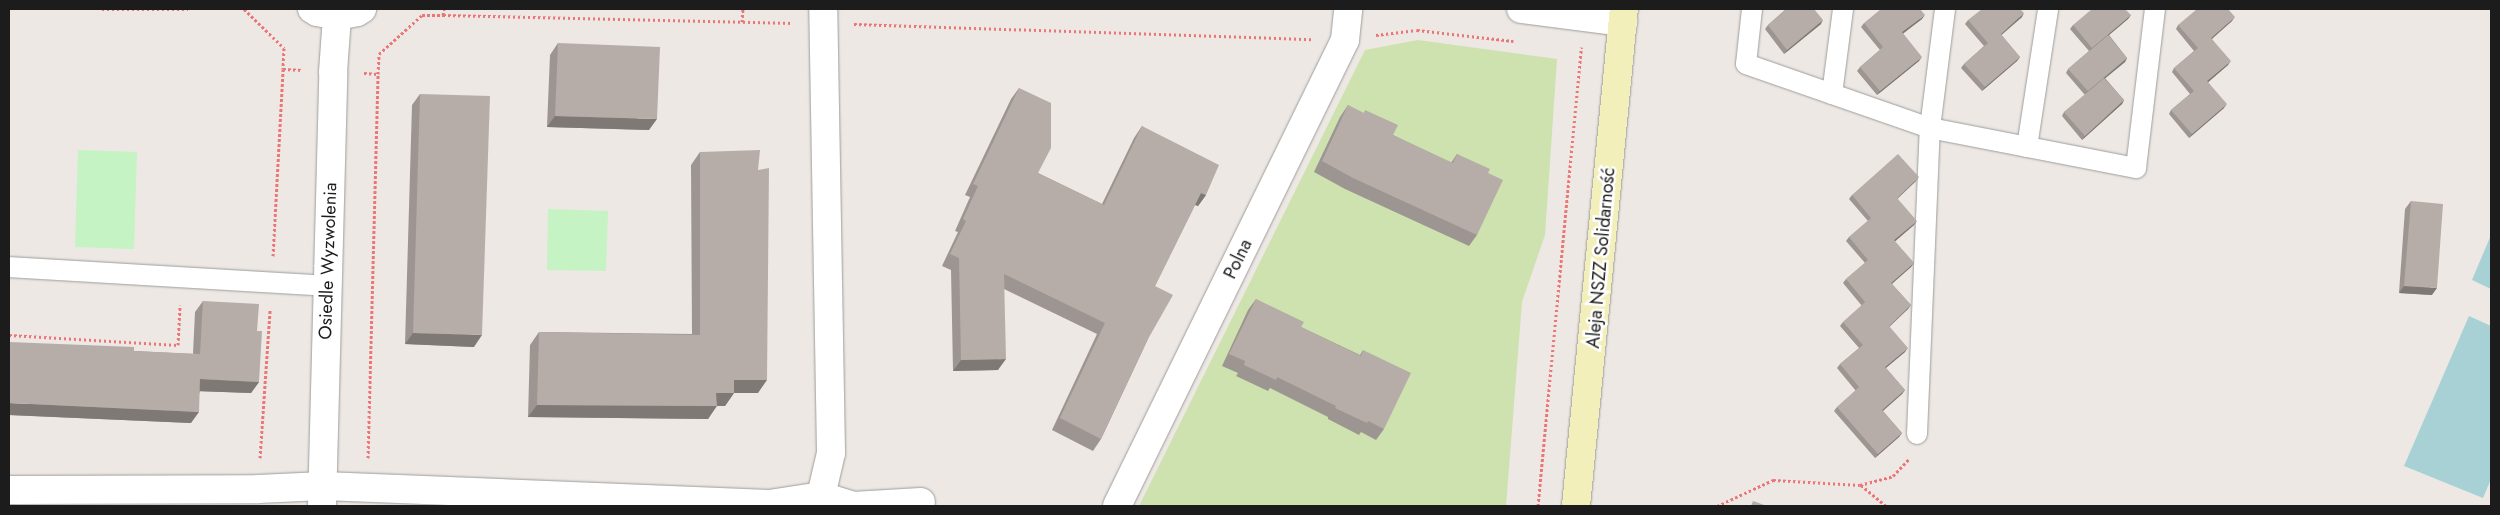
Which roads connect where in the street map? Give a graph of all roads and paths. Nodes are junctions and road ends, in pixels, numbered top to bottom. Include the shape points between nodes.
1 (102, 9) edge
2 (188, 9) edge
3 (743, 9) edge
4 (1348, 9) edge
5 (1521, 9) edge
6 (1752, 9) edge
7 (1843, 9) edge
8 (1944, 9) edge
9 (2048, 9) edge
10 (2155, 9) edge
11 (337, 11) edge
12 (443, 15) dead end
13 (1584, 15) junction
14 (1624, 15) edge
15 (823, 16) edge
16 (742, 22) junction
17 (1345, 40) junction
18 (1523, 42) dead end
19 (1571, 48) dead end
20 (1581, 49) junction
21 (378, 74) dead end
22 (1832, 94) junction
23 (1930, 128) junction
24 (2027, 147) junction
25 (9, 267) edge
26 (328, 286) junction
27 (181, 295) dead end
28 (9, 335) edge
29 (1917, 434) joint
30 (1860, 484) junction
31 (367, 488) junction
32 (9, 490) edge
33 (322, 496) edge
34 (821, 496) junction
35 (921, 502) dead end
36 (1117, 506) edge
37 (1538, 506) edge
38 (1576, 506) edge
39 (1717, 506) edge
40 (1886, 506) edge

1 - 2 path
3 - 16 path
4 - 17 street, Polna
5 - 13 street
6 - 22 lane via 1746,64
7 - 22 lane
8 - 23 lane
9 - 24 lane
10 - 24 lane via 2136,168
11 - 26 street, Osiedle Wyzwolenia
12 - 16 path
13 - 14 street
13 - 20 path
14 - 38 street, Aleja NSZZ Solidarność
15 - 16 path
15 - 17 path
15 - 34 street via 831,453
17 - 18 path via 1417,30
17 - 36 street, Polna
19 - 20 path
20 - 37 path
21 - 31 path
22 - 23 lane
23 - 24 lane
23 - 29 lane
25 - 26 lane
26 - 33 street, Osiedle Wyzwolenia
27 - 28 path via 178,344
29 - 30 path via 1914,454 1893,476
30 - 39 path via 1773,480
30 - 40 path
31 - 33 street
31 - 34 street via 769,504
32 - 33 street via 248,489
34 - 35 street via 853,506

